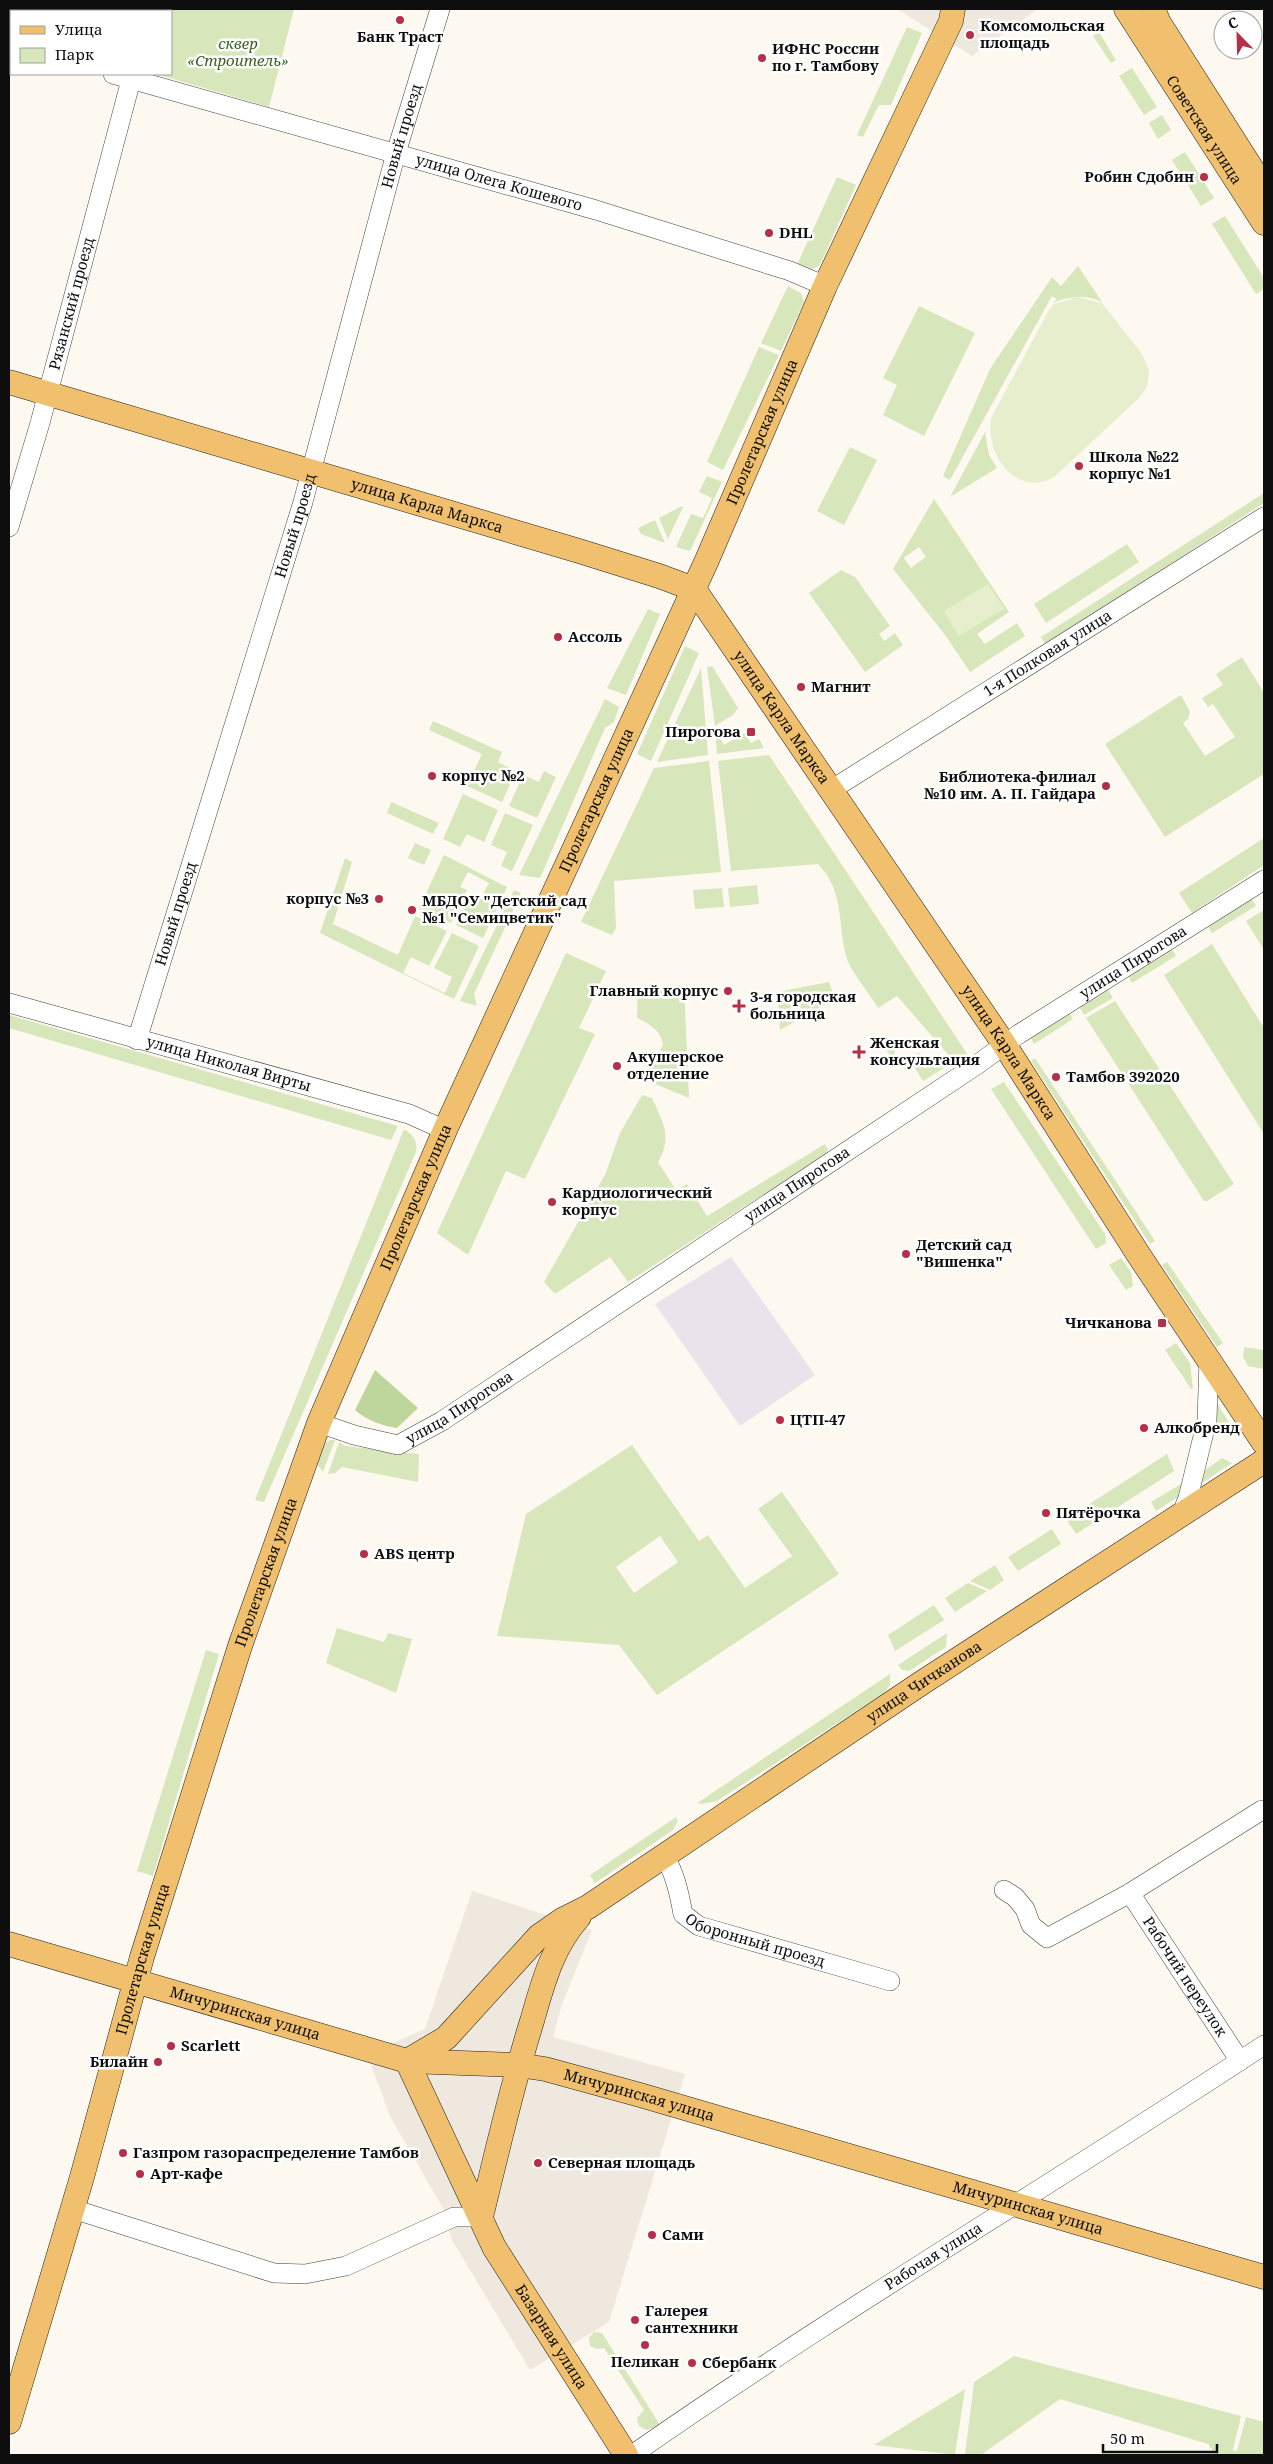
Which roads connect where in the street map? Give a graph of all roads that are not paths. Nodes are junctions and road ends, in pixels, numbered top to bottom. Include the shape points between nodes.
1 (440, 9) edge
2 (1126, 9) edge
3 (1153, 9) edge
4 (955, 12) edge
5 (116, 75) edge
6 (131, 80) junction
7 (396, 153) junction
8 (1264, 188) edge
9 (1264, 223) edge
10 (825, 286) junction
11 (9, 382) edge
12 (48, 394) junction
13 (312, 470) junction
14 (1264, 517) edge
15 (9, 527) edge
16 (694, 589) junction
17 (831, 790) junction
18 (1264, 880) edge
19 (9, 1003) edge
20 (137, 1040) junction
21 (1004, 1044) junction
22 (445, 1130) junction
23 (1209, 1359) junction
24 (319, 1422) junction
25 (1264, 1443) edge
26 (1264, 1461) edge
27 (1181, 1515) junction
28 (1262, 1810) dead end
29 (664, 1855) junction
30 (1004, 1890) dead end
31 (1130, 1892) junction
32 (588, 1907) junction
33 (9, 1944) edge
34 (890, 1981) dead end
35 (135, 1982) junction
36 (1264, 2045) edge
37 (1240, 2060) junction
38 (407, 2061) junction
39 (518, 2065) junction
40 (1016, 2204) junction
41 (73, 2209) junction
42 (482, 2217) junction
43 (1264, 2277) edge
44 (9, 2422) edge
45 (626, 2455) edge
46 (632, 2455) edge

1 - 7 street, Новый проезд
2 - 9 main road, Советская улица
3 - 8 main road
4 - 10 main road, Пролетарская улица
5 - 6 street, улица Олега Кошевого
6 - 7 street, улица Олега Кошевого
6 - 12 street, Рязанский проезд
7 - 10 street, улица Олега Кошевого via 790,270
7 - 13 street, Новый проезд
10 - 16 main road, Пролетарская улица
11 - 12 main road, улица Карла Маркса
12 - 13 main road, улица Карла Маркса
12 - 15 street, Рязанский проезд
13 - 16 main road, улица Карла Маркса
13 - 20 street, Новый проезд
14 - 17 street, 1-я Полковая улица
16 - 17 main road, улица Карла Маркса
16 - 22 main road, Пролетарская улица
17 - 21 main road, улица Карла Маркса
18 - 21 street, улица Пирогова
19 - 20 street, улица Николая Вирты
20 - 22 street, улица Николая Вирты via 409,1114
21 - 23 main road, улица Карла Маркса
21 - 24 street, улица Пирогова via 442,1421 398,1445 354,1436
22 - 24 main road, Пролетарская улица
23 - 25 main road, улица Карла Маркса
23 - 27 street via 1206,1420
24 - 35 main road, Пролетарская улица via 240,1646
26 - 27 main road, улица Чичканова
27 - 29 main road, улица Чичканова
28 - 31 street
29 - 32 main road, улица Чичканова
29 - 34 street, Оборонный проезд via 678,1887 683,1914 699,1926
30 - 31 street via 1015,1897 1025,1909 1031,1925 1047,1938
31 - 37 street, Рабочий переулок
32 - 38 main road via 539,1936 446,2038
32 - 39 main road via 565,1932 552,1956
33 - 35 main road, Мичуринская улица
35 - 38 main road, Мичуринская улица
35 - 41 main road, Пролетарская улица
36 - 37 street, Рабочая улица
37 - 40 street, Рабочая улица
38 - 39 main road, Мичуринская улица
38 - 42 main road, Базарная улица
39 - 40 main road, Мичуринская улица via 640,2095
39 - 42 main road
40 - 43 main road, Мичуринская улица
40 - 46 street, Рабочая улица
41 - 42 street via 274,2272 306,2274 346,2266 454,2217
41 - 44 main road, Пролетарская улица
42 - 45 main road, Базарная улица via 494,2247

